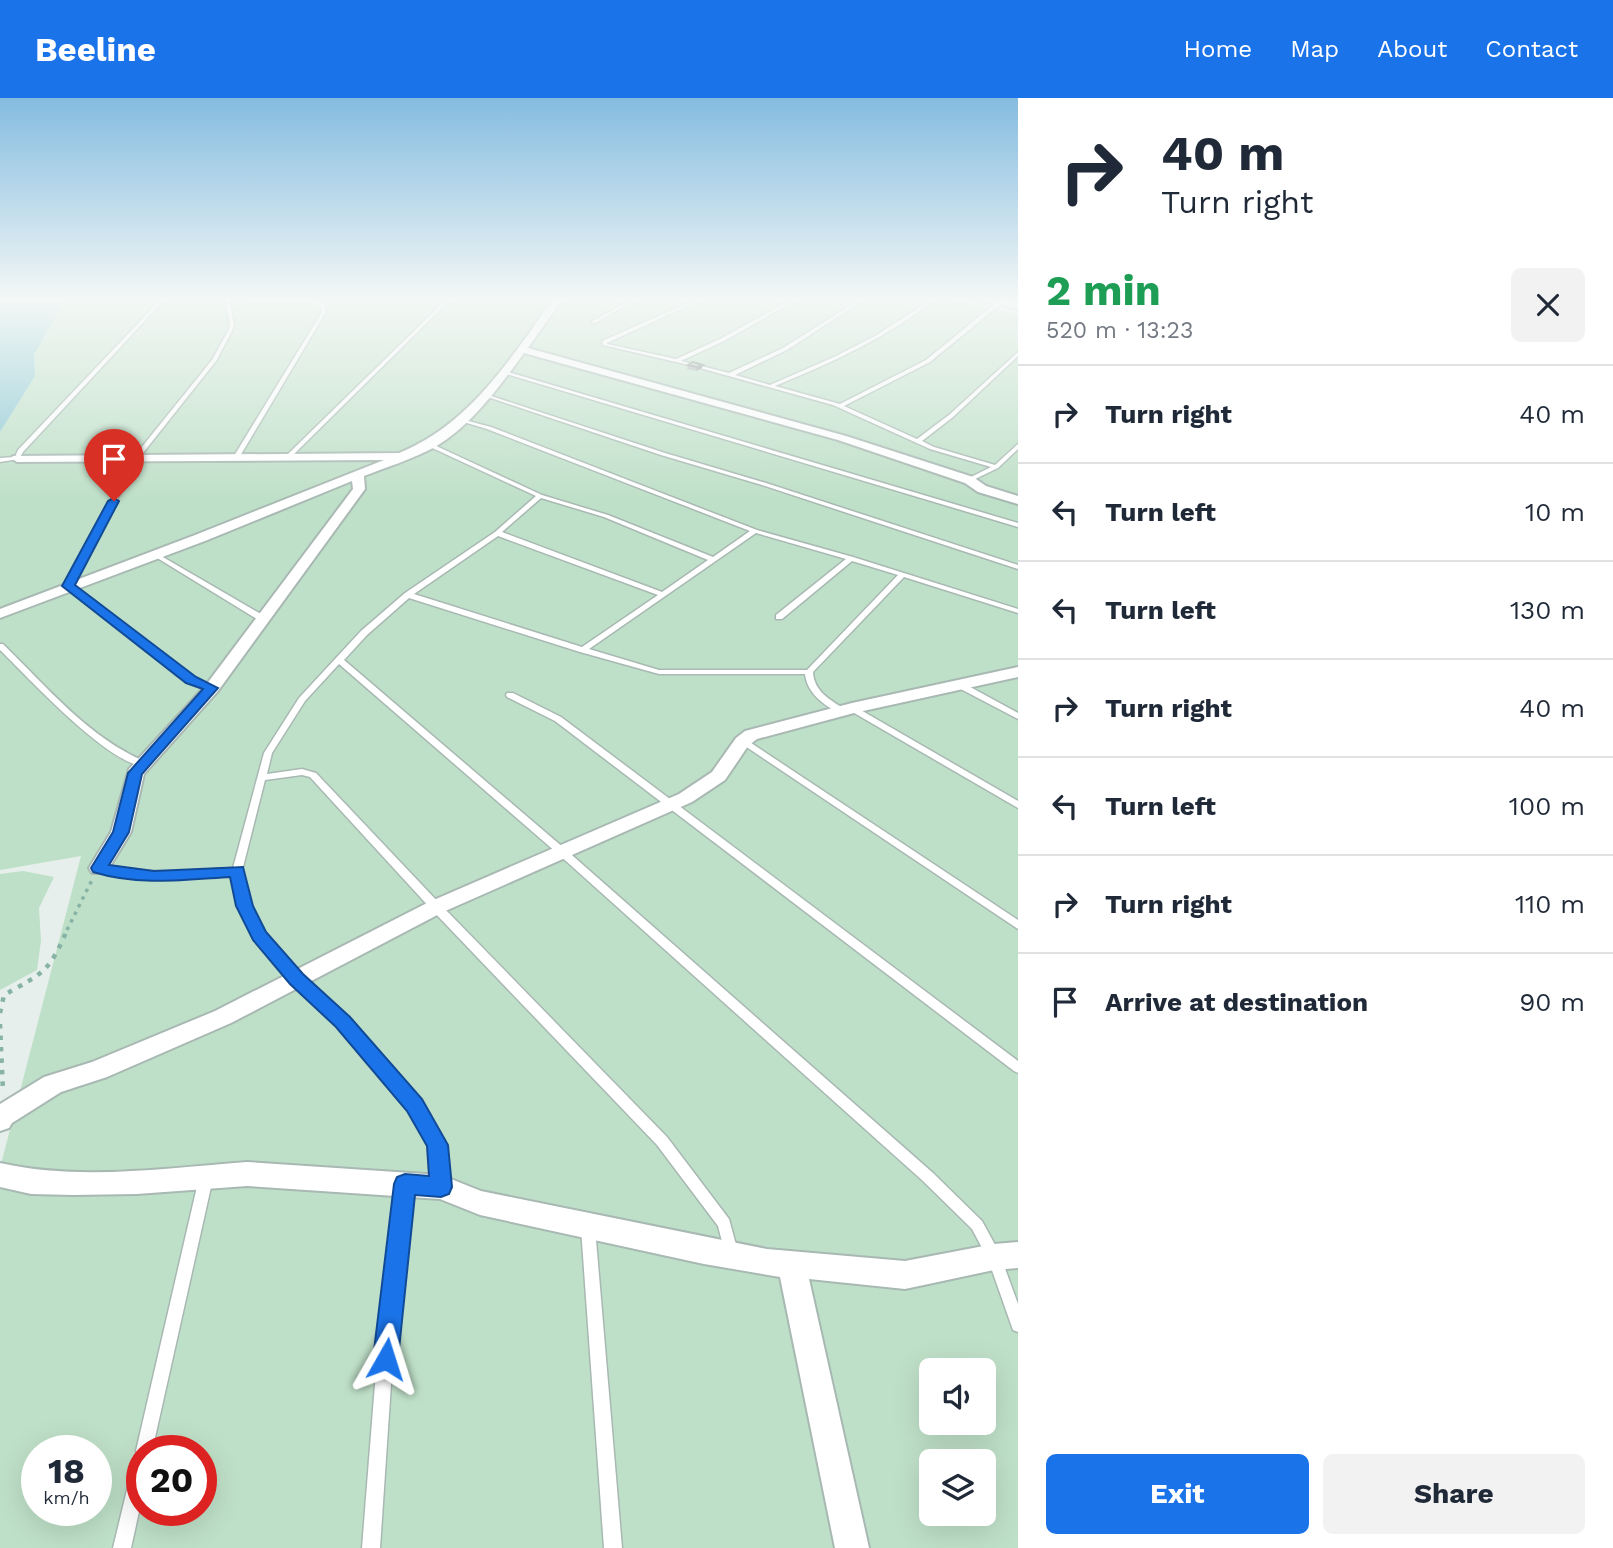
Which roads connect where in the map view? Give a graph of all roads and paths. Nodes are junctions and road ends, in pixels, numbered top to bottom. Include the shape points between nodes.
1 (101, 365) edge
2 (209, 365) edge
3 (292, 365) edge
4 (382, 365) edge
5 (510, 365) edge
6 (578, 365) edge
7 (690, 365) edge
8 (752, 365) edge
9 (820, 365) edge
10 (921, 365) edge
11 (1006, 365) edge
12 (505, 372) junction
13 (730, 375) junction
14 (771, 386) junction
15 (484, 394) junction
16 (841, 406) junction
17 (459, 419) junction
18 (917, 442) junction
19 (430, 444) junction
20 (1018, 446) edge
21 (290, 455) junction
22 (237, 456) junction
23 (403, 456) junction
24 (17, 458) junction
25 (136, 458) junction
26 (0, 460) edge
27 (996, 467) junction
28 (358, 475) junction
29 (969, 481) junction
30 (540, 496) junction
31 (1018, 500) edge
32 (1018, 525) edge
33 (755, 531) junction
34 (497, 533) junction
35 (156, 555) junction
36 (851, 558) junction
37 (712, 559) junction
38 (1018, 567) edge
39 (903, 573) junction
40 (68, 586) junction
41 (662, 594) junction
42 (408, 595) junction
43 (1018, 611) edge
44 (0, 614) edge
45 (779, 617) dead end
46 (263, 619) junction
47 (0, 646) edge
48 (583, 650) junction
49 (339, 660) junction
50 (809, 672) junction
51 (1018, 672) edge
52 (958, 684) junction
53 (212, 688) junction
54 (510, 695) dead end
55 (846, 709) junction
56 (1018, 716) edge
57 (742, 740) junction
58 (143, 764) junction
59 (262, 778) junction
60 (671, 805) junction
61 (1018, 805) edge
62 (561, 851) junction
63 (99, 868) junction
64 (237, 871) junction
65 (436, 907) junction
66 (1018, 925) edge
67 (296, 979) junction
68 (0, 1013) edge
69 (0, 1024) edge
70 (1018, 1068) edge
71 (1, 1117) edge
72 (0, 1175) edge
73 (206, 1177) junction
74 (405, 1184) junction
75 (441, 1187) junction
76 (588, 1227) junction
77 (731, 1256) junction
78 (1006, 1256) edge
79 (792, 1265) junction
80 (1018, 1325) edge
81 (148, 1435) edge
82 (127, 1526) edge
83 (122, 1548) edge
84 (371, 1548) edge
85 (613, 1548) edge
86 (852, 1548) edge

1 - 24 lane
2 - 25 lane
3 - 22 lane
4 - 21 lane
5 - 12 street
6 - 29 street via 842,438
7 - 13 lane
8 - 13 lane
9 - 14 lane
10 - 16 lane
11 - 18 lane
12 - 15 street
12 - 32 lane
13 - 14 lane
14 - 16 lane
15 - 17 street
15 - 38 lane
16 - 18 lane
17 - 19 street
17 - 33 lane
18 - 27 lane
19 - 23 street
19 - 30 lane
20 - 27 lane
21 - 22 street
21 - 23 street
22 - 25 street
23 - 28 street
24 - 25 street
24 - 26 lane
25 - 40 lane
27 - 29 lane
28 - 35 street
28 - 46 street via 359,489 348,506
29 - 31 street
30 - 34 lane
30 - 37 lane via 606,516
33 - 36 lane
33 - 37 lane
34 - 41 lane
34 - 42 lane
35 - 40 street
35 - 46 lane
36 - 39 lane
36 - 45 lane
37 - 41 lane
39 - 43 lane
39 - 50 lane
40 - 44 street
40 - 53 lane via 191,680
41 - 48 lane
42 - 48 lane
42 - 49 lane
46 - 53 street
47 - 58 lane via 104,743 126,759
48 - 50 lane via 659,672
49 - 59 lane via 302,700 268,754
49 - 62 lane
50 - 55 lane via 813,690
51 - 52 street
52 - 55 street
52 - 56 lane
53 - 58 street
54 - 60 lane via 552,715
55 - 57 street
55 - 61 lane
57 - 60 street via 731,762 708,786
57 - 66 lane
58 - 63 street via 135,773 121,832
59 - 64 lane
59 - 65 lane via 302,772 313,775
60 - 62 street
60 - 70 lane
62 - 65 street
62 - 78 lane via 928,1177
63 - 64 lane via 154,876
63 - 68 path via 53,964 4,995
64 - 67 lane via 245,906 259,936
65 - 67 street
65 - 77 lane via 662,1141 724,1223
67 - 71 street via 223,1017 53,1084
67 - 75 lane via 343,1022 414,1105 437,1145
69 - 71 path
72 - 73 street via 31,1182
73 - 74 street via 247,1174
73 - 81 lane
74 - 75 street
74 - 84 lane
75 - 76 street via 480,1203
76 - 77 street
76 - 85 lane
77 - 79 street
78 - 79 street via 905,1275
78 - 80 lane
79 - 86 street
82 - 83 lane

